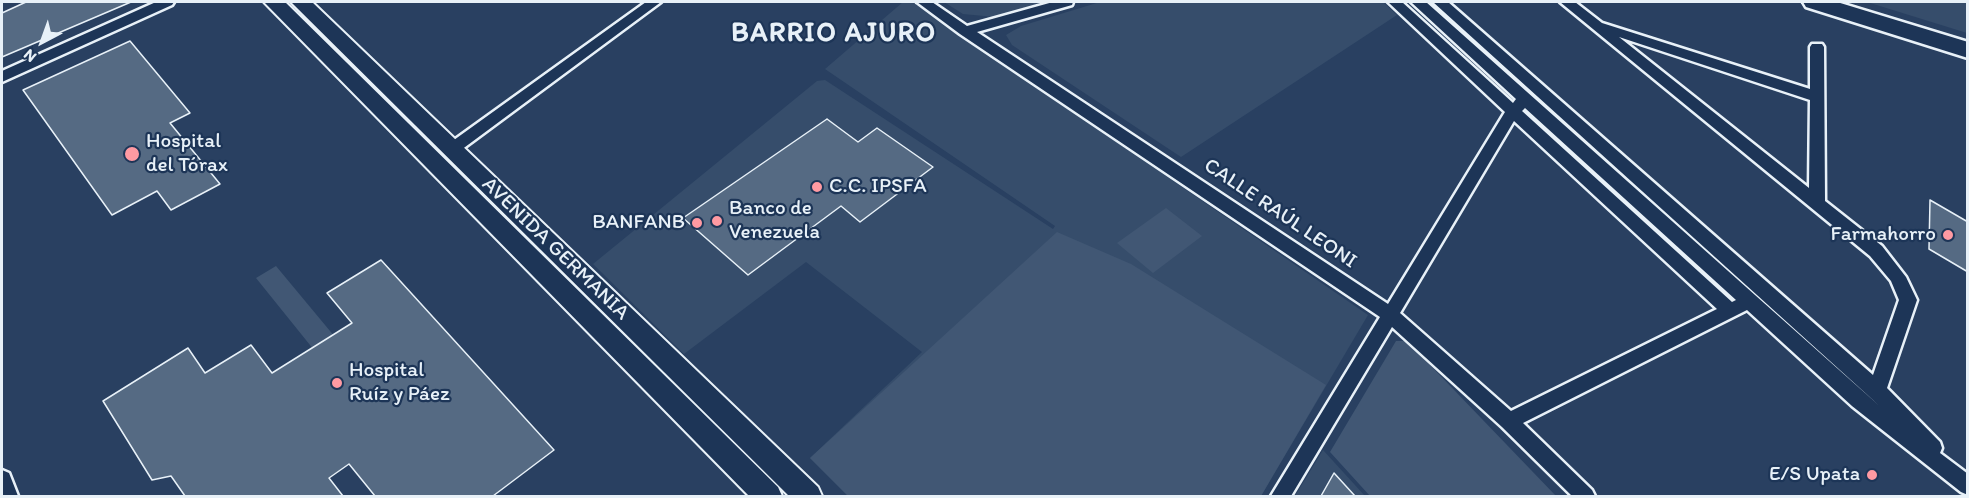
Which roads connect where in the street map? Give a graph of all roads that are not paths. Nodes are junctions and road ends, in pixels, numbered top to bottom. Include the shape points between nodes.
1 (167, 2) edge
2 (274, 2) edge
3 (301, 2) edge
4 (654, 2) edge
5 (924, 2) edge
6 (1067, 2) edge
7 (1394, 2) edge
8 (1418, 2) edge
9 (1440, 2) edge
10 (1567, 2) edge
11 (1814, 2) edge
12 (1849, 2) edge
13 (1595, 24) junction
14 (965, 32) junction
15 (1968, 38) edge
16 (1817, 47) dead end
17 (1968, 50) edge
18 (2, 77) edge
19 (1817, 97) junction
20 (1519, 105) junction
21 (452, 149) junction
22 (1817, 204) junction
23 (1749, 301) junction
24 (1730, 311) junction
25 (1391, 315) junction
26 (1877, 390) junction
27 (1509, 421) junction
28 (2, 479) edge
29 (1968, 485) edge
30 (8, 496) edge
31 (768, 496) edge
32 (808, 496) edge
33 (1281, 496) edge
34 (1585, 496) edge

1 - 18 street
2 - 31 street, AVENIDA GERMANIA
3 - 21 street, AVENIDA GERMANIA
4 - 21 street
5 - 14 street, CALLE RAÚL LEONI
6 - 14 street
7 - 20 street
8 - 20 street
9 - 26 street
10 - 13 street
11 - 17 main road
12 - 15 main road
13 - 19 street
13 - 22 street
14 - 25 street, CALLE RAÚL LEONI
16 - 19 street
19 - 22 street
20 - 23 street
20 - 24 street
20 - 25 street
21 - 32 street, AVENIDA GERMANIA
22 - 26 street via 1876,251 1898,277 1908,300
23 - 24 street
23 - 29 street via 1858,400
24 - 27 street
25 - 27 street, CALLE RAÚL LEONI
25 - 33 street
26 - 29 street
27 - 34 street, CALLE RAÚL LEONI
28 - 30 street

